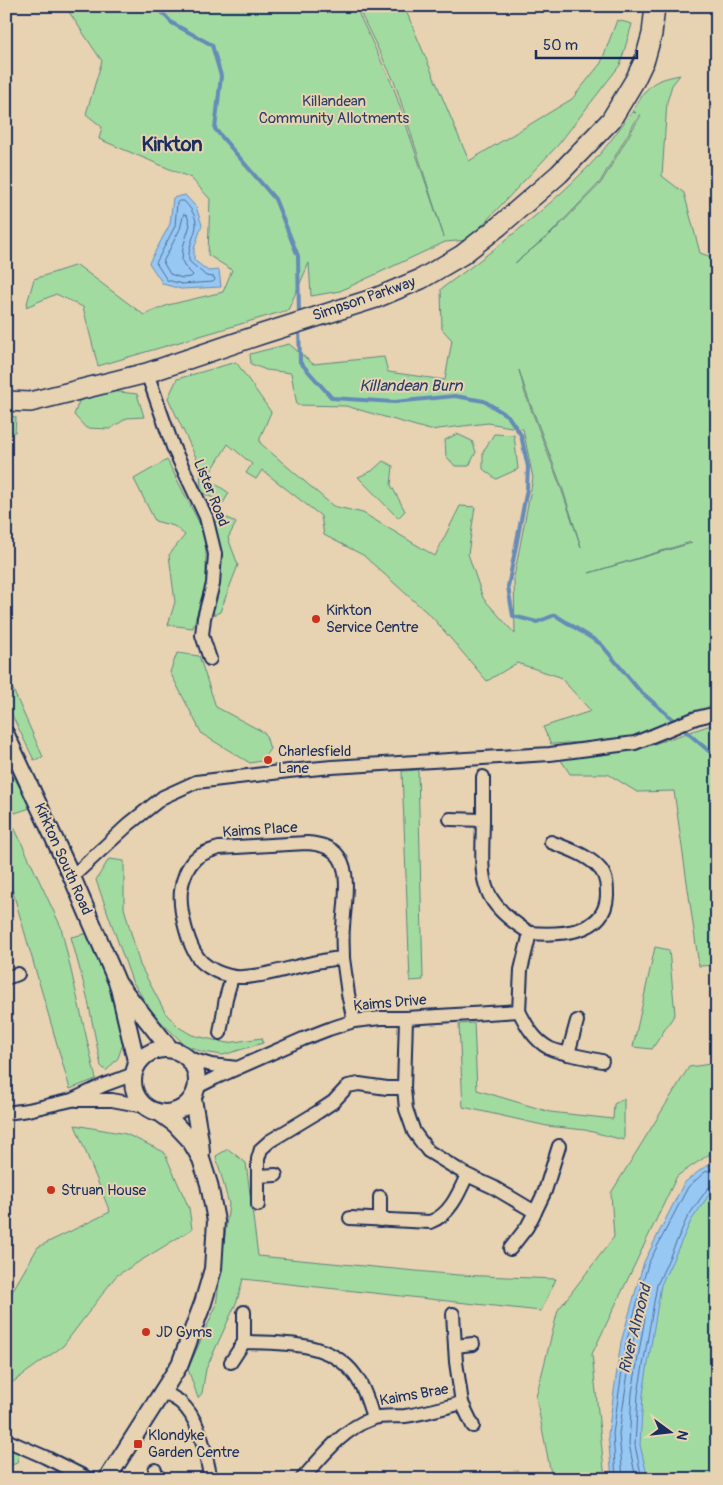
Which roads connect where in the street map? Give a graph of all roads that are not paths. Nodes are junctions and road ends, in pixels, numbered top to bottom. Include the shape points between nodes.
1 (655, 6) edge
2 (147, 373) junction
3 (6, 401) edge
4 (210, 659) dead end
5 (717, 712) edge
6 (6, 735) edge
7 (483, 777) dead end
8 (450, 819) dead end
9 (483, 820) junction
10 (551, 842) dead end
11 (72, 877) junction
12 (530, 933) junction
13 (344, 958) junction
14 (232, 977) junction
15 (118, 984) junction
16 (520, 1010) junction
17 (406, 1018) junction
18 (354, 1021) junction
19 (577, 1021) dead end
20 (220, 1033) dead end
21 (170, 1049) junction
22 (568, 1054) junction
23 (188, 1058) junction
24 (602, 1061) dead end
25 (237, 1068) junction
26 (135, 1070) junction
27 (404, 1088) junction
28 (195, 1093) junction
29 (72, 1100) junction
30 (144, 1106) junction
31 (6, 1113) edge
32 (160, 1113) junction
33 (559, 1146) dead end
34 (201, 1159) junction
35 (276, 1175) dead end
36 (467, 1175) junction
37 (258, 1176) junction
38 (380, 1197) dead end
39 (258, 1205) dead end
40 (536, 1212) junction
41 (350, 1218) dead end
42 (380, 1220) junction
43 (510, 1249) dead end
44 (244, 1312) dead end
45 (453, 1314) dead end
46 (244, 1342) junction
47 (473, 1344) dead end
48 (455, 1346) junction
49 (230, 1362) dead end
50 (162, 1392) junction
51 (462, 1403) junction
52 (373, 1418) junction
53 (473, 1426) dead end
54 (6, 1440) edge
55 (89, 1479) edge
56 (107, 1479) edge
57 (212, 1479) edge
58 (302, 1479) edge

1 - 2 main road, Simpson Parkway via 645,59 611,120 559,174 462,255 422,279 376,298
2 - 3 main road, Simpson Parkway via 30,402
2 - 4 street, Lister Road via 173,446 206,517 215,554 213,584 202,635
5 - 11 street via 635,743 550,754 289,770 196,782 163,797
6 - 11 street, Kirkton South Road
7 - 9 street
8 - 9 street
9 - 12 street via 482,864 486,891 504,915
10 - 12 street via 583,856 602,871 608,884 607,899 602,914 583,929 565,933
11 - 15 street, Kirkton South Road
12 - 16 street via 521,970
13 - 14 street, Kaims Place via 248,977
13 - 14 street, Kaims Place via 345,881 343,866 332,850 307,842 218,848 205,852 188,867 181,892 182,907 190,943 202,962
13 - 18 street, Kaims Place
14 - 20 street
15 - 21 street, Kirkton South Road
15 - 26 street, Kirkton South Road
16 - 17 street, Kaims Drive
16 - 22 street via 535,1037 549,1048
17 - 18 street, Kaims Drive
17 - 27 street
18 - 25 street, Kaims Drive
19 - 22 street
21 - 23 street
21 - 26 street via 150,1052
22 - 24 street
23 - 25 street
23 - 28 street via 198,1078
25 - 28 street, Kaims Drive
26 - 29 street
26 - 30 street via 134,1090
27 - 36 street via 406,1109 414,1132 428,1151
27 - 37 street via 348,1086 333,1102 261,1149
28 - 32 street via 187,1106 179,1111
28 - 34 street
29 - 30 street via 112,1100
29 - 31 street
30 - 32 street
32 - 34 street via 190,1140
33 - 40 street
34 - 50 street via 216,1221 213,1268 180,1364
35 - 37 street
36 - 40 street
36 - 42 street via 460,1193 438,1219 430,1222
37 - 39 street
38 - 42 street
40 - 43 street
41 - 42 street
44 - 46 street
45 - 48 street, Kaims Brae
46 - 49 street
46 - 52 street, Kaims Brae via 309,1346 332,1355 356,1376
47 - 48 street
48 - 51 street, Kaims Brae
50 - 56 street
50 - 57 street via 180,1403 194,1420
51 - 52 street, Kaims Brae via 406,1416
51 - 53 street, Kaims Brae
52 - 58 street, Kaims Brae via 358,1425 335,1444
54 - 55 street

